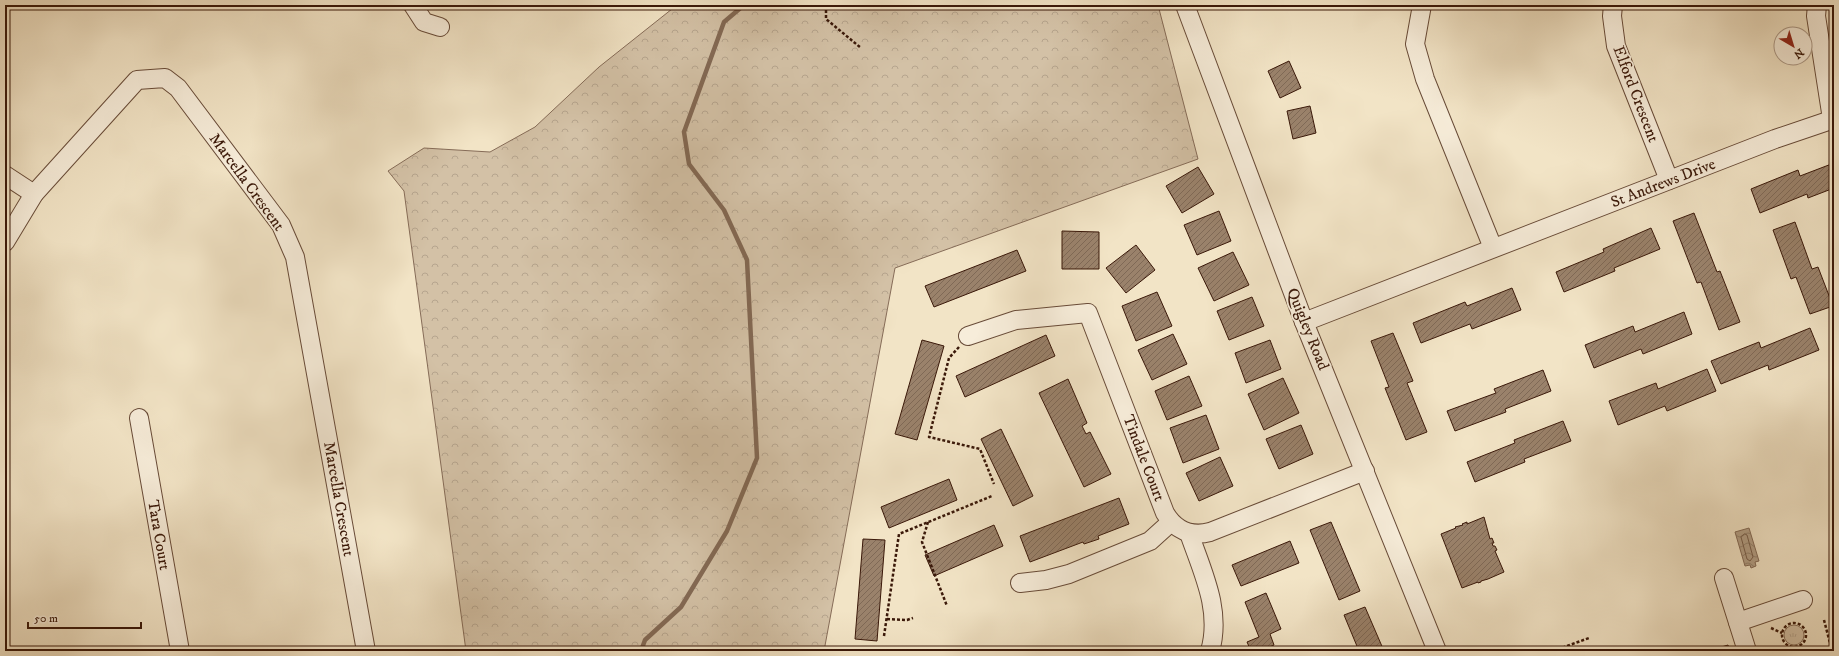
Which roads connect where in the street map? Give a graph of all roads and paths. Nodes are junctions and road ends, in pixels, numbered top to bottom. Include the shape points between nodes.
1 (413, 5) edge
2 (826, 5) edge
3 (1185, 5) edge
4 (1422, 5) edge
5 (1613, 5) edge
6 (1817, 5) edge
7 (440, 27) dead end
8 (861, 48) dead end
9 (1833, 119) edge
10 (5, 175) edge
11 (1669, 180) junction
12 (34, 194) junction
13 (5, 242) edge
14 (1493, 248) junction
15 (1304, 322) junction
16 (968, 336) joint
17 (139, 418) dead end
18 (1365, 471) junction
19 (994, 484) dead end
20 (992, 496) dead end
21 (928, 522) junction
22 (1171, 522) junction
23 (1189, 533) junction
24 (1724, 578) dead end
25 (1020, 583) dead end
26 (1804, 600) dead end
27 (947, 606) dead end
28 (913, 618) dead end
29 (886, 619) junction
30 (1824, 620) dead end
31 (1738, 622) junction
32 (884, 636) dead end
33 (1589, 638) dead end
34 (1797, 646) junction
35 (180, 651) edge
36 (366, 651) edge
37 (1210, 651) edge
38 (1437, 651) edge
39 (1553, 651) edge
40 (1747, 651) edge
41 (1798, 651) edge
42 (1832, 651) edge

1 - 7 street via 424,22
2 - 8 path via 826,19
3 - 15 street, Quigley Road
4 - 14 street via 1415,44 1425,79
5 - 11 street, Elford Crescent via 1616,46
6 - 9 street via 1816,16
9 - 11 street, St Andrews Drive
10 - 12 street
11 - 14 street, St Andrews Drive
12 - 13 street, Marcella Crescent
12 - 36 street, Marcella Crescent via 137,80 164,78 178,88 281,225 295,257
14 - 15 street, St Andrews Drive
15 - 18 street, Quigley Road
16 - 19 path via 949,358 929,436 980,449
16 - 22 street, Tindale Court via 1016,320 1088,313 1165,513
17 - 35 street, Tara Court
18 - 23 street via 1210,532
18 - 38 street, Quigley Road
20 - 21 path
21 - 27 path via 922,542
21 - 29 path via 899,534
22 - 23 street, Tindale Court
22 - 25 street via 1150,541 1069,574
23 - 37 street via 1212,601 1215,628
24 - 31 street
26 - 31 street
28 - 29 path
29 - 32 path
30 - 42 path
31 - 40 street
33 - 39 path
34 - 34 path via 1786,644 1782,633 1792,622 1803,627 1806,632 1803,643
34 - 41 path

